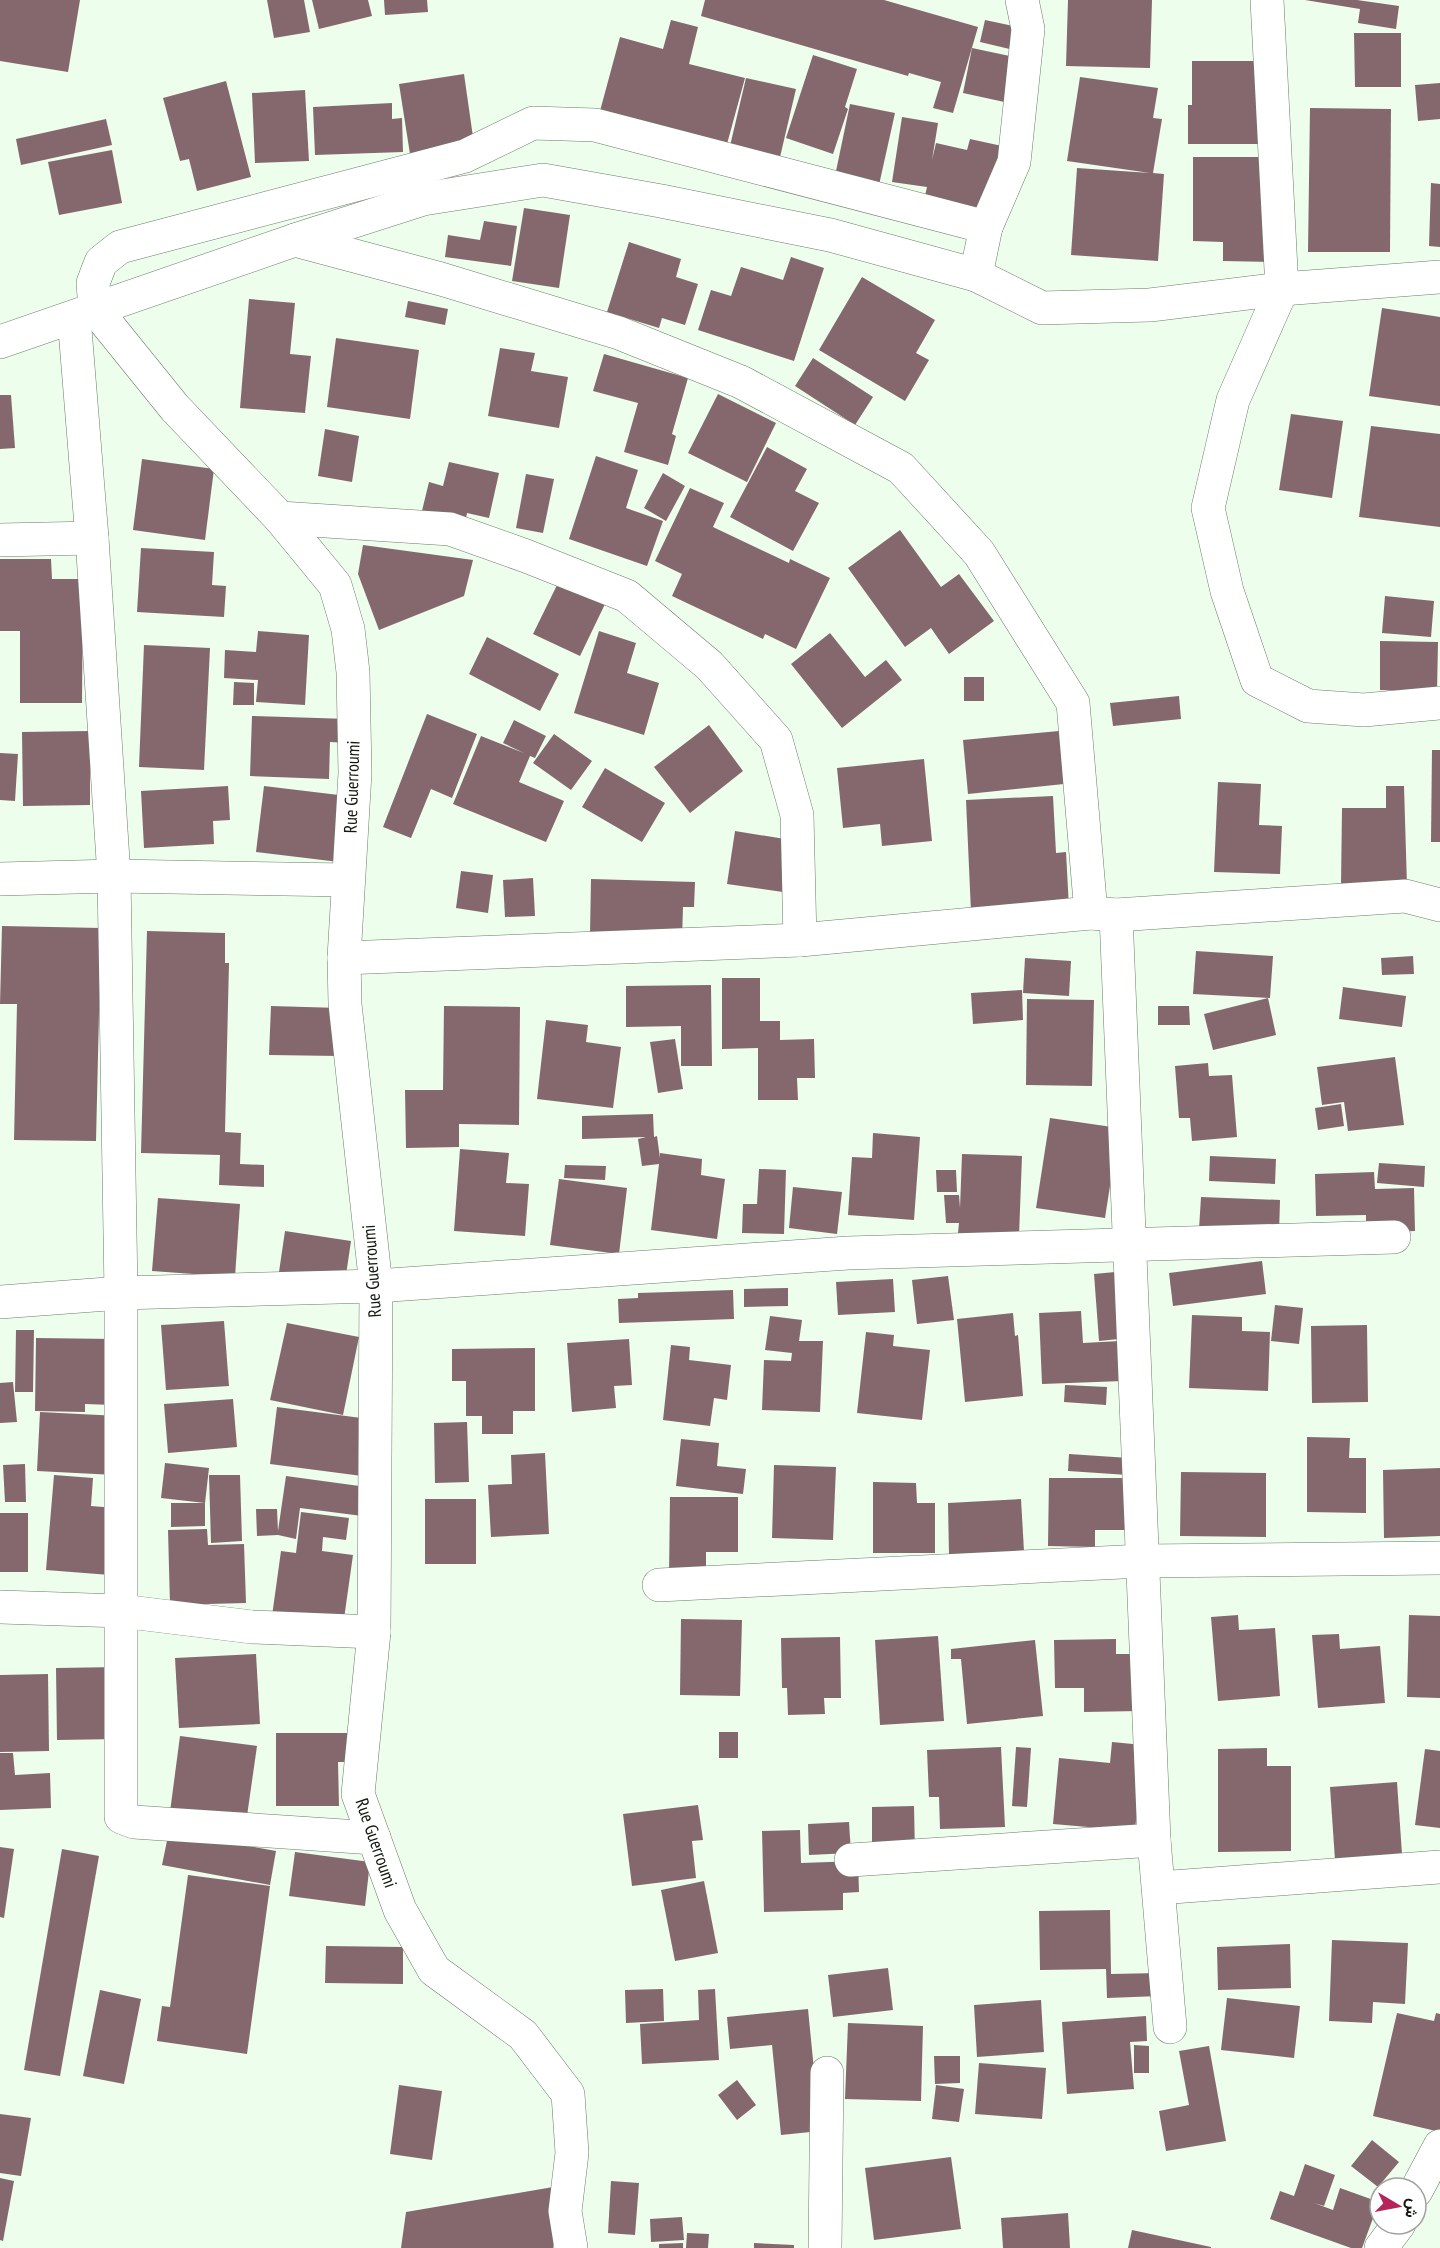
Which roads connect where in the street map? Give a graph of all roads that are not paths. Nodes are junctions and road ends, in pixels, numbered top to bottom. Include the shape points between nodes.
1 (1022, 0) edge
2 (1268, 0) edge
3 (986, 228) junction
4 (295, 240) junction
5 (976, 274) junction
6 (1440, 277) edge
7 (1282, 289) junction
8 (84, 313) junction
9 (0, 342) edge
10 (280, 518) junction
11 (92, 538) junction
12 (0, 540) edge
13 (1440, 703) edge
14 (114, 876) junction
15 (0, 879) edge
16 (347, 880) junction
17 (1440, 905) edge
18 (1104, 914) junction
19 (800, 940) junction
20 (344, 958) junction
21 (1394, 1237) dead end
22 (1130, 1245) junction
23 (376, 1286) junction
24 (121, 1293) junction
25 (0, 1302) edge
26 (1440, 1558) edge
27 (1143, 1561) junction
28 (659, 1585) dead end
29 (0, 1607) edge
30 (121, 1611) junction
31 (374, 1632) junction
32 (374, 1838) junction
33 (1154, 1840) junction
34 (851, 1860) dead end
35 (1440, 1867) edge
36 (1159, 1887) junction
37 (1170, 2027) dead end
38 (827, 2073) dead end
39 (1440, 2146) edge
40 (1424, 2176) edge
41 (571, 2248) edge
42 (825, 2248) edge

1 - 3 street via 1028,29 1014,162
2 - 7 street
3 - 5 street
3 - 8 street via 595,125 533,123 465,156 120,247 101,262
4 - 5 street via 423,199 543,180 830,235
4 - 8 street
4 - 18 street via 619,333 741,382 901,468 979,553 1073,703
5 - 7 street via 1042,308 1150,305
6 - 7 street
7 - 13 street via 1233,400 1208,508 1227,591 1257,680 1308,706 1364,710
8 - 9 street
8 - 10 street, Rue Guerroumi
8 - 11 street
10 - 16 street, Rue Guerroumi via 335,585 348,629 355,773
10 - 19 street via 450,529 627,596 709,665 776,740 797,815
11 - 12 street
11 - 14 street
14 - 15 street
14 - 16 street
14 - 24 street
16 - 20 street, Rue Guerroumi
17 - 18 street via 1405,896
18 - 19 street
18 - 22 street
19 - 20 street
20 - 23 street, Rue Guerroumi via 345,1004
21 - 22 street
22 - 23 street via 848,1253
22 - 27 street
23 - 24 street
23 - 31 street, Rue Guerroumi
24 - 25 street
24 - 30 street
26 - 27 street
27 - 28 street
27 - 33 street
29 - 30 street
30 - 31 street via 252,1627
30 - 32 street via 121,1817 134,1822
31 - 32 street, Rue Guerroumi via 358,1794
32 - 41 street, Rue Guerroumi via 400,1910 434,1970 523,2036 568,2094 572,2153 565,2211
33 - 34 street
33 - 36 street
35 - 36 street
36 - 37 street
38 - 42 street
39 - 40 street

